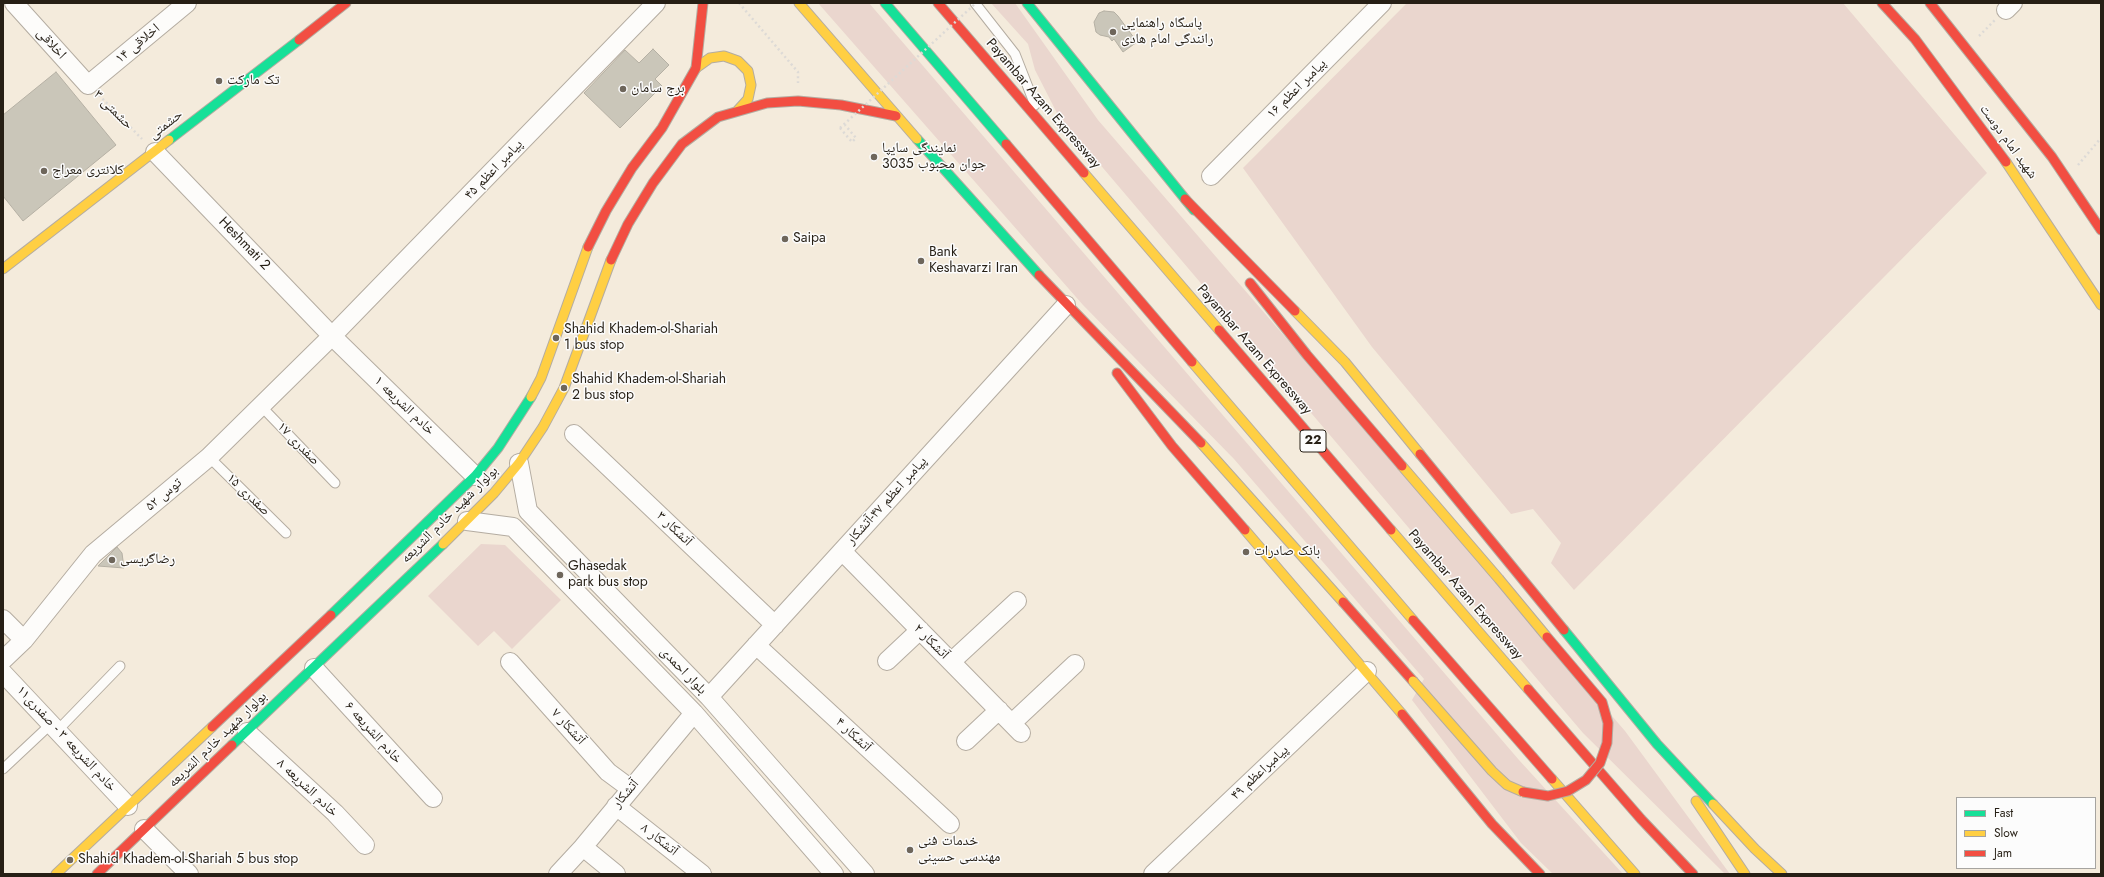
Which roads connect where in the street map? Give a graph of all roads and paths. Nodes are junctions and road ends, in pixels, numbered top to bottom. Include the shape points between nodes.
1 (14, 3) edge
2 (187, 3) edge
3 (346, 3) edge
4 (656, 3) edge
5 (702, 3) edge
6 (739, 3) edge
7 (799, 3) edge
8 (885, 3) edge
9 (938, 3) edge
10 (975, 3) edge
11 (1027, 3) edge
12 (1382, 3) edge
13 (1882, 3) edge
14 (1930, 3) edge
15 (2009, 7) edge
16 (1943, 18) junction
17 (1932, 26) dead end
18 (1967, 48) junction
19 (696, 68) junction
20 (88, 85) junction
21 (798, 101) junction
22 (738, 110) junction
23 (896, 116) junction
24 (1042, 125) junction
25 (856, 138) dead end
26 (2101, 138) edge
27 (155, 152) junction
28 (1211, 176) dead end
29 (2067, 179) junction
30 (1185, 199) junction
31 (2101, 230) edge
32 (3, 269) edge
33 (1066, 305) junction
34 (2101, 305) edge
35 (332, 336) junction
36 (261, 406) junction
37 (574, 434) dead end
38 (209, 457) junction
39 (519, 463) junction
40 (475, 476) junction
41 (335, 483) dead end
42 (528, 512) junction
43 (467, 521) junction
44 (512, 527) junction
45 (286, 533) dead end
46 (842, 551) junction
47 (1017, 601) dead end
48 (3, 619) edge
49 (775, 625) junction
50 (920, 630) junction
51 (24, 640) junction
52 (756, 645) junction
53 (3, 660) edge
54 (887, 661) dead end
55 (510, 662) dead end
56 (951, 662) junction
57 (1075, 664) dead end
58 (120, 666) dead end
59 (314, 668) junction
60 (1367, 671) junction
61 (3, 673) edge
62 (709, 697) junction
63 (999, 710) junction
64 (694, 713) junction
65 (54, 727) junction
66 (247, 732) junction
67 (966, 741) dead end
68 (1657, 744) junction
69 (3, 769) edge
70 (630, 789) junction
71 (433, 798) dead end
72 (128, 806) junction
73 (616, 806) junction
74 (950, 824) dead end
75 (144, 829) junction
76 (365, 845) dead end
77 (583, 847) junction
78 (56, 874) edge
79 (97, 874) edge
80 (189, 874) edge
81 (558, 874) edge
82 (616, 874) edge
83 (702, 874) edge
84 (834, 874) edge
85 (865, 874) edge
86 (1153, 874) edge
87 (1540, 874) edge
88 (1635, 874) edge
89 (1693, 874) edge
90 (1745, 874) edge
91 (1782, 874) edge

1 - 20 street, اخلاقی
2 - 20 street, اخلاقی ۱۴
3 - 27 main road, حشمتی
4 - 35 street, پیامبر اعظم ۴۵
5 - 19 main road, بولوار شهید خادم الشریعه
6 - 21 path via 798,72
7 - 23 main road
8 - 88 main road via 1413,620
9 - 24 main road, Payambar Azam Expressway / 22
10 - 24 lane via 1015,54
10 - 25 path, bridge via 840,128 852,142
11 - 30 main road
12 - 28 street, پیامبر اعظم ۱۶
13 - 34 main road, شهید امام دوست via 1918,37 2020,181
14 - 16 main road, شهید امام دوست
15 - 18 path
16 - 17 main road
16 - 18 main road, شهید امام دوست
18 - 29 main road, شهید امام دوست
19 - 22 main road via 710,58 724,56 738,61 748,72 751,85 748,99
19 - 40 main road, بولوار شهید خادم الشریعه via 662,128 632,168 606,211 586,253 541,378 521,414
20 - 27 path, حشمتی ۳
21 - 22 main road, بولوار شهید خادم الشریعه via 767,103
21 - 23 main road, بولوار شهید خادم الشریعه via 841,105
22 - 39 main road, بولوار شهید خادم الشریعه via 718,117 682,144 653,182 609,263 564,388 543,427
23 - 33 main road
24 - 89 main road, Payambar Azam Expressway / 22 via 1454,604 1641,819
26 - 29 path
27 - 32 main road, حشمتی
27 - 35 street, Heshmati 2
29 - 31 main road, شهید امام دوست
30 - 33 main road, bridge via 1307,356 1602,702 1608,723 1607,744 1600,763 1586,780 1568,791 1548,796 1527,794 1507,785 1184,424
30 - 68 main road via 1345,362
33 - 46 street, پیامبر اعظم ۴۷-آتشکار
33 - 60 main road via 1172,446
35 - 36 street, توس ۵۲
35 - 40 street, خادم الشریعه ۱
36 - 38 street, توس ۵۲
36 - 41 lane, صفدری ۱۷
37 - 49 street, آتشکار ۳
38 - 45 lane, صفدری ۱۵
38 - 51 street, توس ۵۲ via 93,554
39 - 42 street
39 - 43 main road, بولوار شهید خادم الشریعه
40 - 72 main road, بولوار شهید خادم الشریعه
42 - 44 street via 516,519
42 - 62 street, بلوار احمدی
43 - 44 street
43 - 59 main road, بولوار شهید خادم الشریعه
44 - 64 street, بلوار احمدی
46 - 49 street, پیامبر اعظم ۴۷-آتشکار
46 - 50 street, آتشکار ۲
47 - 56 street
48 - 51 street
49 - 52 street, پیامبر اعظم ۴۷-آتشکار
50 - 54 street
50 - 56 street, آتشکار ۲
51 - 53 street, توس ۵۲
52 - 62 street, پیامبر اعظم ۴۷-آتشکار
52 - 74 street, آتشکار ۴
55 - 70 street, آتشکار ۷ via 608,772
56 - 63 street, آتشکار ۲
57 - 63 street, آتشکار ۲ via 1016,728
58 - 65 lane
59 - 66 main road, بولوار شهید خادم الشریعه
59 - 71 street, خادم الشریعه ۶
60 - 86 street, پیامبراعظم ۴۹
60 - 87 main road via 1492,824
61 - 65 street, خادم الشریعه ۳ - صفدری۱۱
62 - 85 street, بلوار احمدی
63 - 67 street
64 - 70 street, آتشکار
64 - 84 street, بلوار احمدی
65 - 69 lane
65 - 72 street, خادم الشریعه ۳ - صفدری۱۱
66 - 75 main road, بولوار شهید خادم الشریعه
66 - 76 street, خادم الشریعه ۸ via 335,813
68 - 90 main road
68 - 91 main road via 1755,849
70 - 73 street, آتشکار
72 - 78 main road, بولوار شهید خادم الشریعه
73 - 77 street, آتشکار
73 - 83 street, آتشکار ۸
75 - 79 main road, بولوار شهید خادم الشریعه
75 - 80 street
77 - 81 street, آتشکار
77 - 82 street

